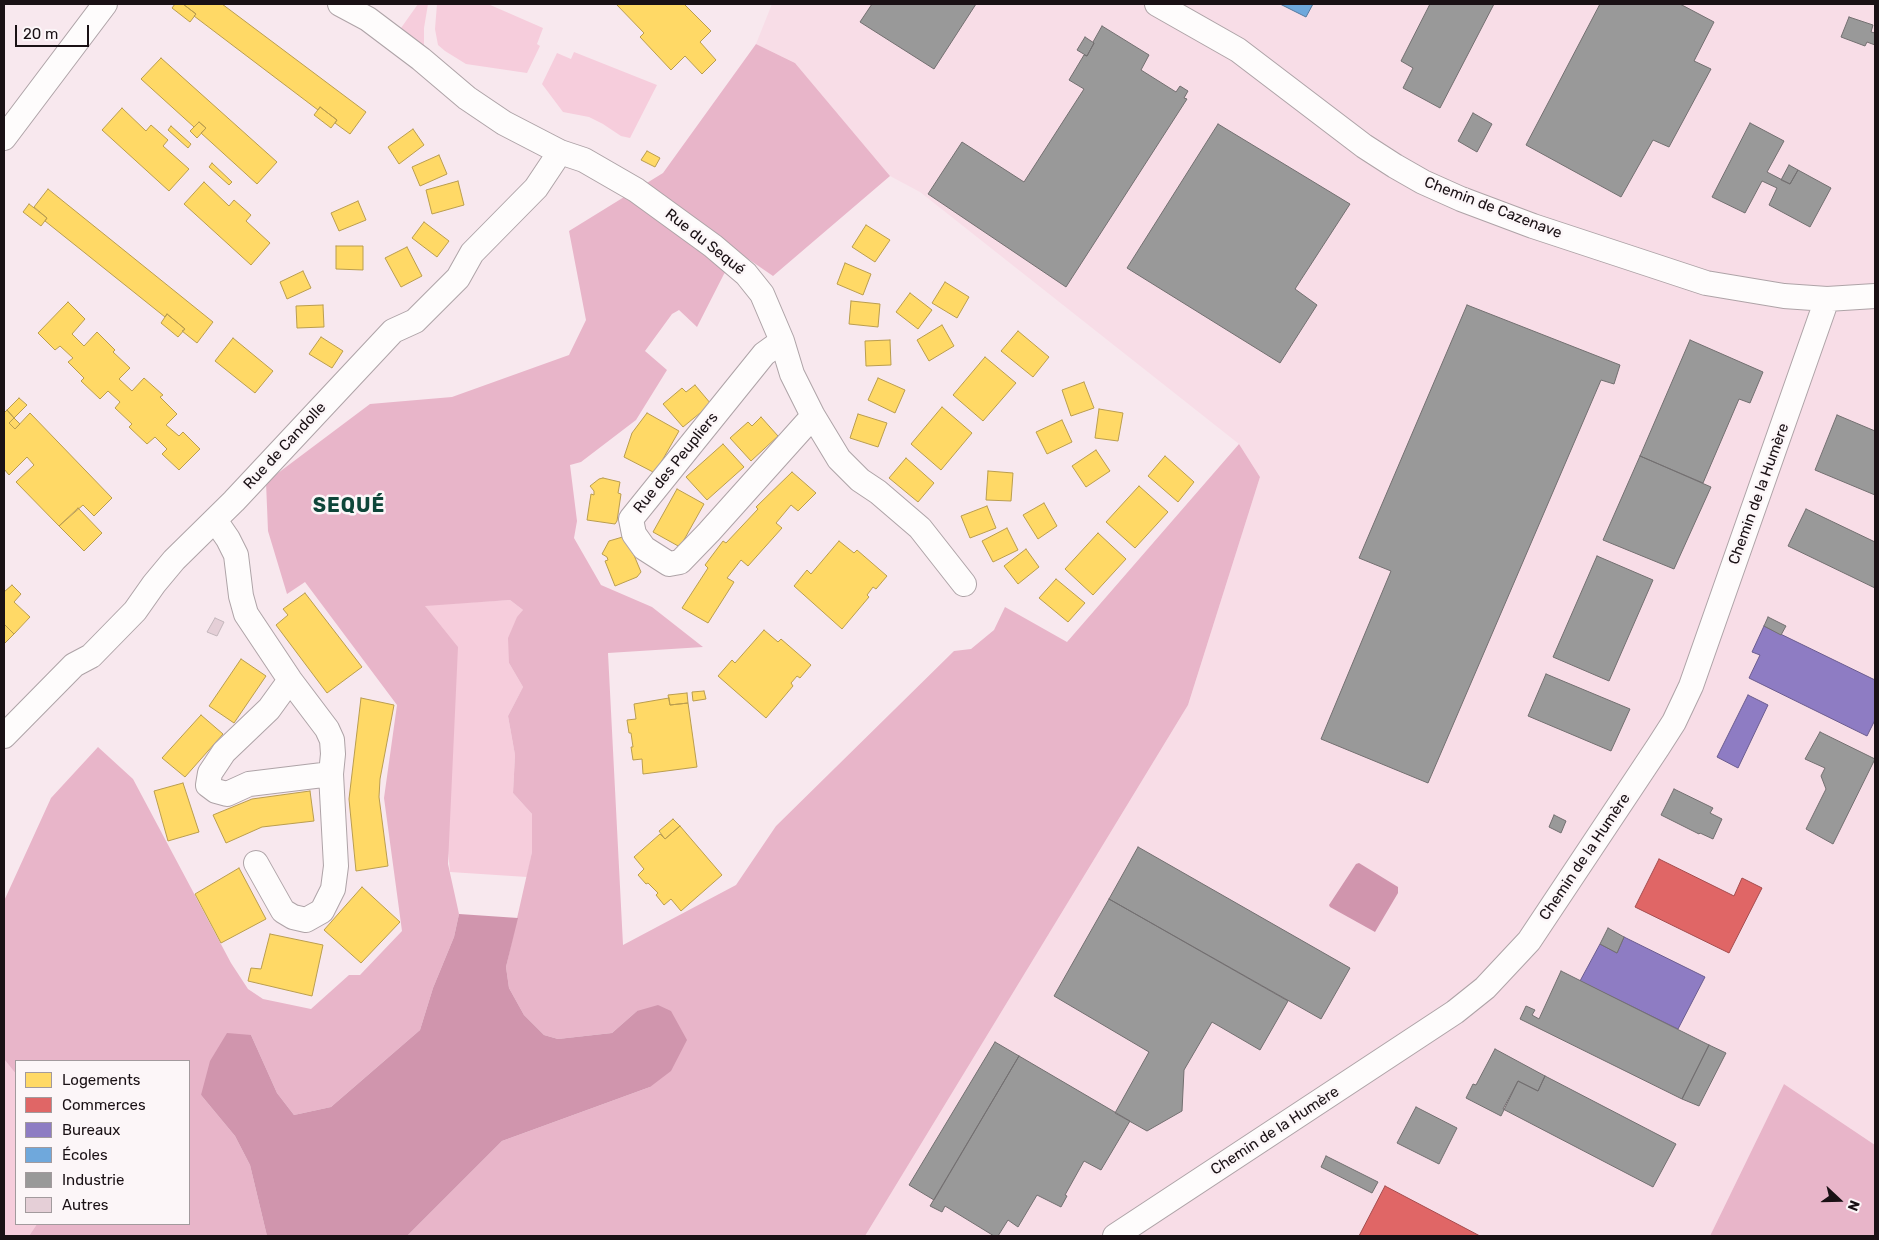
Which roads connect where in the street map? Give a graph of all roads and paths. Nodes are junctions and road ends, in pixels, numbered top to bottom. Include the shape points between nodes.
1 (104, 4) edge
2 (340, 4) edge
3 (1157, 4) edge
4 (4, 138) edge
5 (560, 152) junction
6 (1875, 296) edge
7 (1827, 299) junction
8 (782, 341) junction
9 (813, 416) junction
10 (215, 520) junction
11 (964, 584) dead end
12 (290, 680) junction
13 (4, 736) edge
14 (331, 774) junction
15 (256, 863) dead end
16 (1115, 1236) edge

1 - 4 street
2 - 5 street, Rue du Sequé via 368,19 504,123
3 - 7 street, Chemin de Cazenave via 1238,50 1364,146 1423,182 1532,226 1706,283 1784,296
5 - 8 street, Rue du Sequé via 584,160 636,190 746,274 762,294
5 - 10 street, Rue de Candolle via 536,188 472,253 458,278 416,321 393,331
6 - 7 street, Chemin de Cazenave
7 - 16 street, Chemin de la Humère via 1691,686 1674,722 1529,941 1485,988 1455,1012
8 - 9 street, Rue du Sequé via 792,374
8 - 9 street, Rue des Peupliers via 764,354 631,519 634,534 644,548 669,564 680,562
9 - 11 street, Rue du Sequé via 839,459 920,528
10 - 12 street via 236,555 246,614
10 - 13 street, Rue de Candolle via 174,560 135,611 91,656 74,665
12 - 14 street via 332,740
12 - 14 street via 269,709 224,752 210,773 208,785 227,794 249,784
14 - 15 street via 336,866 333,889 322,911 306,920 283,911

